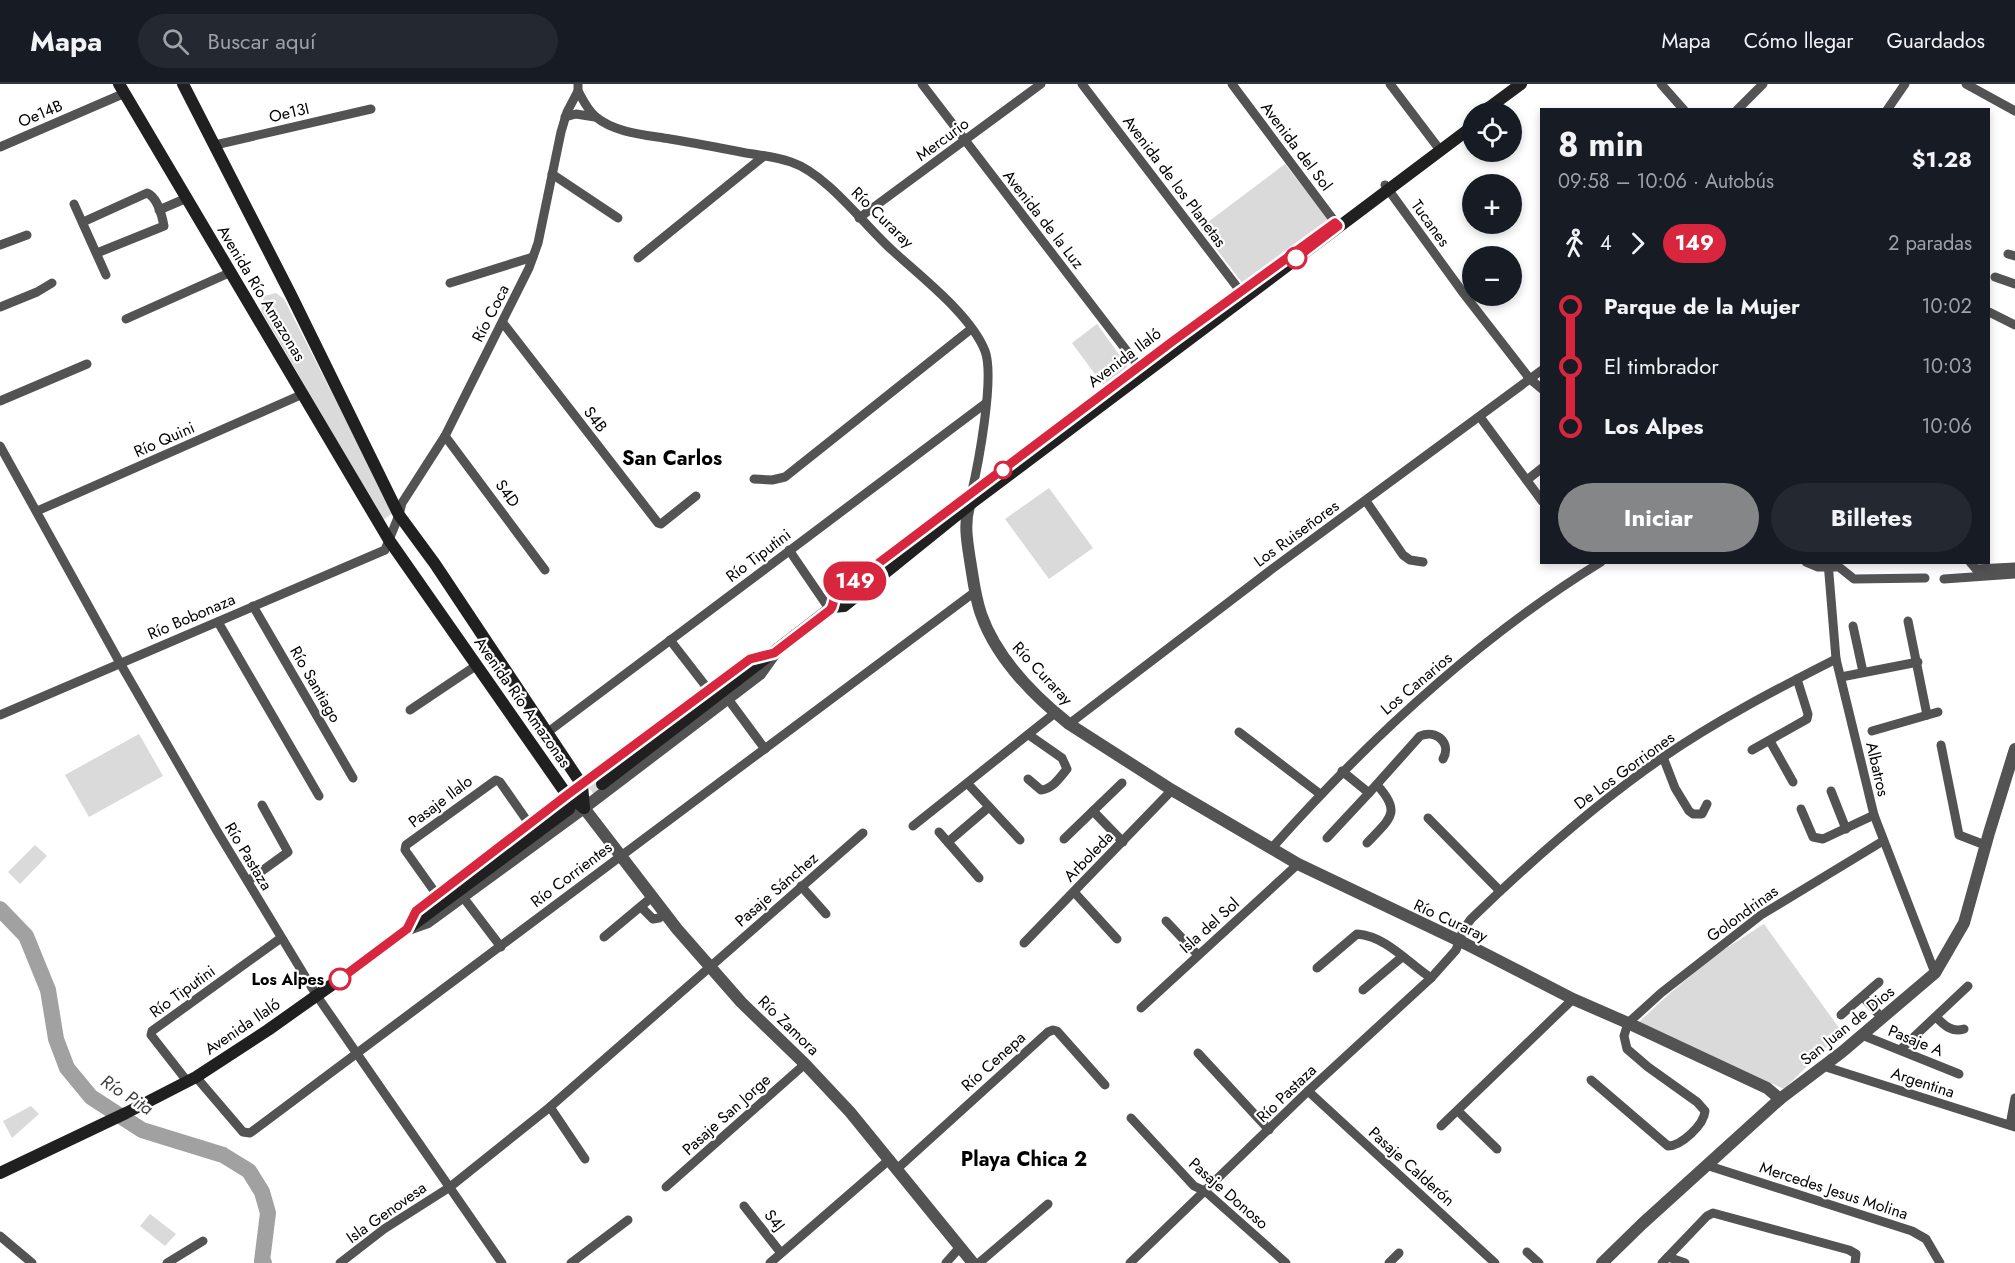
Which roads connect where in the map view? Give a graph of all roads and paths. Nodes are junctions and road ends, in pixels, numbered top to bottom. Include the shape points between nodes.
1 (183, 84) edge
2 (922, 84) edge
3 (1041, 84) edge
4 (1083, 84) edge
5 (1232, 84) edge
6 (1390, 84) edge
7 (1521, 84) edge
8 (1529, 84) edge
9 (1661, 84) edge
10 (1763, 84) edge
11 (1905, 84) edge
12 (1966, 84) edge
13 (122, 88) edge
14 (578, 88) edge
15 (1497, 102) edge
16 (1505, 102) edge
17 (1682, 108) edge
18 (1739, 108) edge
19 (1888, 108) edge
20 (371, 109) dead end
21 (2015, 111) edge
22 (565, 117) junction
23 (596, 117) junction
24 (1462, 129) edge
25 (1462, 133) edge
26 (964, 141) junction
27 (215, 145) junction
28 (0, 147) edge
29 (1439, 149) junction
30 (764, 156) junction
31 (552, 174) junction
32 (1387, 187) junction
33 (187, 198) junction
34 (74, 204) dead end
35 (159, 210) junction
36 (618, 218) dead end
37 (859, 218) junction
38 (83, 222) junction
39 (1337, 224) junction
40 (27, 234) dead end
41 (0, 245) edge
42 (97, 254) junction
43 (533, 257) junction
44 (638, 258) dead end
45 (229, 273) junction
46 (106, 275) dead end
47 (1995, 277) dead end
48 (52, 283) dead end
49 (450, 283) dead end
50 (2015, 284) edge
51 (1242, 294) junction
52 (0, 307) edge
53 (1990, 312) edge
54 (126, 319) dead end
55 (503, 323) junction
56 (2015, 325) edge
57 (971, 329) junction
58 (87, 364) dead end
59 (1141, 370) junction
60 (1540, 372) edge
61 (1530, 379) junction
62 (1540, 387) edge
63 (303, 394) junction
64 (0, 401) edge
65 (986, 403) junction
66 (1480, 417) junction
67 (445, 436) junction
68 (0, 446) edge
69 (1540, 470) edge
70 (754, 479) dead end
71 (1527, 480) junction
72 (972, 492) junction
73 (696, 496) dead end
74 (1540, 498) edge
75 (1366, 501) junction
76 (969, 506) junction
77 (37, 511) junction
78 (399, 515) junction
79 (389, 540) junction
80 (789, 550) junction
81 (1423, 562) dead end
82 (1598, 564) edge
83 (1972, 564) edge
84 (1828, 565) edge
85 (2015, 567) edge
86 (545, 570) dead end
87 (2015, 574) edge
88 (1925, 578) dead end
89 (1944, 579) dead end
90 (976, 591) junction
91 (253, 606) junction
92 (831, 608) junction
93 (1908, 621) dead end
94 (218, 622) junction
95 (1853, 626) dead end
96 (670, 640) junction
97 (774, 653) junction
98 (1836, 659) junction
99 (1917, 662) junction
100 (120, 663) junction
101 (477, 665) junction
102 (1863, 672) junction
103 (1841, 677) junction
104 (1797, 679) junction
105 (708, 689) junction
106 (728, 699) junction
107 (410, 710) dead end
108 (1938, 712) dead end
109 (1055, 713) junction
110 (0, 715) edge
111 (1928, 715) junction
112 (1069, 723) junction
113 (1872, 731) dead end
114 (548, 732) junction
115 (1239, 732) dead end
116 (1029, 735) junction
117 (1770, 741) junction
118 (1941, 745) dead end
119 (765, 749) junction
120 (2015, 749) edge
121 (1752, 750) dead end
122 (1663, 757) junction
123 (1443, 759) dead end
124 (1342, 771) junction
125 (353, 778) dead end
126 (1028, 779) dead end
127 (1793, 782) dead end
128 (602, 783) tunnel mouth
129 (1122, 783) dead end
130 (968, 784) junction
131 (582, 785) junction
132 (1377, 785) junction
133 (1172, 790) junction
134 (1831, 791) dead end
135 (1369, 793) junction
136 (1320, 794) junction
137 (567, 795) junction
138 (319, 796) dead end
139 (1707, 804) dead end
140 (262, 805) dead end
141 (989, 807) junction
142 (568, 808) tunnel mouth
143 (584, 808) junction
144 (1801, 809) dead end
145 (1093, 811) junction
146 (1874, 815) junction
147 (1428, 818) dead end
148 (530, 825) junction
149 (913, 826) dead end
150 (1846, 828) junction
151 (939, 832) dead end
152 (863, 833) dead end
153 (1064, 838) dead end
154 (1327, 838) dead end
155 (1020, 840) dead end
156 (1883, 841) junction
157 (948, 842) junction
158 (1123, 842) junction
159 (1367, 843) dead end
160 (1986, 845) junction
161 (1270, 849) junction
162 (620, 855) junction
163 (1298, 864) junction
164 (979, 878) dead end
165 (248, 881) junction
166 (801, 886) junction
167 (1500, 891) junction
168 (1074, 892) junction
169 (437, 895) junction
170 (463, 897) junction
171 (652, 897) junction
172 (641, 907) junction
173 (665, 914) junction
174 (826, 914) dead end
175 (1166, 921) dead end
176 (407, 929) junction
177 (604, 937) dead end
178 (281, 938) junction
179 (1117, 939) dead end
180 (1458, 941) junction
181 (1024, 943) dead end
182 (501, 947) junction
183 (1198, 955) junction
184 (1402, 957) junction
185 (709, 967) junction
186 (1317, 968) dead end
187 (1935, 972) junction
188 (1431, 978) junction
189 (1879, 982) dead end
190 (1968, 986) dead end
191 (1363, 990) dead end
192 (316, 996) junction
193 (1863, 997) junction
194 (1573, 999) junction
195 (1141, 1008) dead end
196 (1841, 1015) dead end
197 (1936, 1017) junction
198 (1882, 1018) junction
199 (1628, 1023) junction
200 (1964, 1029) dead end
201 (1862, 1035) junction
202 (1900, 1050) junction
203 (1198, 1053) dead end
204 (357, 1055) junction
205 (806, 1064) junction
206 (1823, 1066) junction
207 (1959, 1074) dead end
208 (192, 1079) junction
209 (1591, 1080) dead end
210 (1105, 1085) dead end
211 (1308, 1091) junction
212 (2015, 1098) edge
213 (1780, 1099) junction
214 (550, 1107) junction
215 (1458, 1111) junction
216 (1131, 1118) dead end
217 (1441, 1126) dead end
218 (2012, 1126) edge
219 (1269, 1130) junction
220 (1497, 1149) dead end
221 (585, 1159) dead end
222 (894, 1163) junction
223 (1706, 1165) junction
224 (0, 1173) edge
225 (450, 1187) junction
226 (666, 1187) dead end
227 (1205, 1191) junction
228 (1048, 1204) dead end
229 (744, 1206) dead end
230 (628, 1220) dead end
231 (0, 1236) edge
232 (203, 1242) dead end
233 (960, 1247) junction
234 (1527, 1252) dead end
235 (781, 1253) junction
236 (1399, 1253) dead end
237 (1665, 1260) edge
238 (32, 1263) edge
239 (167, 1263) edge
240 (339, 1263) edge
241 (502, 1263) edge
242 (571, 1263) edge
243 (770, 1263) edge
244 (946, 1263) edge
245 (973, 1263) edge
246 (979, 1263) edge
247 (1130, 1263) edge
248 (1286, 1263) edge
249 (1389, 1263) edge
250 (1496, 1263) edge
251 (1539, 1263) edge
252 (1602, 1263) edge
253 (1685, 1263) edge
254 (1855, 1263) edge
255 (1940, 1263) edge

1 - 27 main road, Avenida Río Amazonas
2 - 26 street, Avenida de la Luz
3 - 26 street, Mercurio
4 - 51 street, Avenida de los Planetas
5 - 39 street, Avenida del Sol
6 - 29 street
7 - 15 main road
8 - 16 main road
9 - 17 street
10 - 18 street
11 - 19 street
12 - 21 street
13 - 28 street, Oe14B
13 - 33 main road, Avenida Río Amazonas
14 - 22 street, Río Coca
14 - 23 street
20 - 27 street, Oe13I
22 - 23 street
22 - 31 street, Río Coca
23 - 30 street, Río Curaray via 645,135
24 - 29 main road, Avenida Ilaló
25 - 29 main road, Avenida Ilaló
26 - 37 street, Mercurio
26 - 59 street, Avenida de la Luz
27 - 78 main road, Avenida Río Amazonas
29 - 32 main road, Avenida Ilaló
30 - 37 street, Río Curaray via 804,167
30 - 44 street
31 - 36 street
31 - 43 street, Río Coca
32 - 39 main road, Avenida Ilaló
32 - 61 street, Tucanes
33 - 35 street
33 - 45 main road, Avenida Río Amazonas
34 - 38 street
35 - 38 street via 147,193
35 - 42 street via 164,226
37 - 57 street, Río Curaray via 924,278
38 - 42 street
39 - 51 main road, Avenida Ilaló
40 - 41 street
42 - 46 street
43 - 49 street
43 - 55 street, Río Coca
45 - 54 street
45 - 63 main road, Avenida Río Amazonas
47 - 50 street
48 - 52 street
51 - 59 main road, Avenida Ilaló
53 - 56 street
55 - 67 street, Río Coca
55 - 73 street, S4B via 658,523
57 - 65 street, Río Curaray via 986,354
57 - 70 street via 784,477
58 - 64 street
59 - 72 main road, Avenida Ilaló
59 - 76 main road, Avenida Ilaló
60 - 61 street, Los Ruiseñores
61 - 62 street, Tucanes
61 - 66 street, Los Ruiseñores
63 - 77 street, Río Quini
63 - 79 main road, Avenida Río Amazonas
65 - 72 street, Río Curaray
65 - 80 street, Río Tiputini
66 - 71 street
66 - 75 street, Los Ruiseñores
67 - 78 street, Río Coca via 407,493
67 - 86 street, S4D
68 - 77 street, Río Pastaza
69 - 71 street
71 - 74 street
72 - 76 street, Río Curaray
72 - 92 main road, Avenida Ilaló via 835,596
75 - 81 street via 1402,555
75 - 112 street, Los Ruiseñores
76 - 90 street, Río Curaray via 966,534
76 - 92 main road, Avenida Ilaló via 844,606
77 - 100 street, Río Pastaza
78 - 79 street, Río Coca
78 - 114 main road, Avenida Río Amazonas
79 - 91 street, Río Bobonaza via 385,550
79 - 101 main road, Avenida Río Amazonas
80 - 92 street
80 - 96 street, Río Tiputini
82 - 124 street, Los Canarios via 1481,648 1399,716
83 - 85 street via 1976,569
84 - 88 street via 1839,567 1854,579
84 - 98 street, Albatros
87 - 89 street
90 - 109 street, Río Curaray via 993,642
90 - 119 street, Río Corrientes
91 - 94 street, Río Bobonaza
91 - 125 street, Río Santiago
92 - 97 main road, Avenida Ilaló
93 - 99 street
94 - 100 street, Río Bobonaza
94 - 138 street
95 - 102 street
96 - 105 street
96 - 114 street, Río Tiputini
97 - 105 street via 750,659
97 - 106 street via 760,674
97 - 128 main road, Avenida Ilaló
98 - 103 street, Albatros
98 - 104 street, De Los Gorriones
99 - 102 street
99 - 111 street
100 - 110 street, Río Bobonaza
100 - 165 street, Río Pastaza
101 - 107 street
101 - 137 main road, Avenida Río Amazonas
102 - 103 street
103 - 146 street, Albatros
104 - 117 street via 1807,719
104 - 122 street, De Los Gorriones
105 - 131 street
106 - 119 street
106 - 143 street
108 - 111 street
109 - 112 street, Río Curaray
109 - 116 street
111 - 113 street
112 - 133 street, Río Curaray
114 - 131 main road, Avenida Río Amazonas
115 - 136 street
116 - 126 street via 1062,758 1067,768 1046,789 1041,790
116 - 130 street
117 - 121 street
117 - 127 street
118 - 160 street via 1959,836
119 - 162 street, Río Corrientes
120 - 160 street, San Juan de Dios
122 - 139 street via 1689,812 1702,814
122 - 167 street, De Los Gorriones via 1553,842
123 - 132 street via 1445,746 1440,738 1427,733
124 - 135 street
124 - 136 street, Los Canarios
129 - 145 street
130 - 141 street
130 - 149 street
131 - 137 street
131 - 143 main road, Avenida Río Amazonas
132 - 135 street
132 - 159 street via 1392,810
133 - 158 street, Arboleda
133 - 161 street, Río Curaray
134 - 150 street
135 - 154 street
136 - 161 street, Los Canarios
137 - 143 main road, Avenida Río Amazonas
137 - 148 street
140 - 165 street via 288,852
141 - 155 street
141 - 157 street
142 - 176 main road, Avenida Ilaló
143 - 162 street, Río Zamora
143 - 170 street
144 - 150 street via 1817,839
145 - 153 street
145 - 158 street
146 - 150 street
146 - 156 street, Albatros
147 - 167 street
148 - 169 street
148 - 169 street, Pasaje Ilalo via 496,780 406,845 405,850
151 - 157 street
152 - 166 street, Pasaje Sánchez
156 - 187 street, Albatros
156 - 199 street, Golondrinas via 1761,915
157 - 164 street
158 - 168 street, Arboleda
160 - 187 street, San Juan de Dios via 1964,923
161 - 163 street, Río Curaray
162 - 171 street, Río Zamora
162 - 182 street, Río Corrientes
163 - 180 street, Río Curaray
163 - 183 street, Isla del Sol
165 - 178 street, Río Pastaza
166 - 174 street
166 - 185 street, Pasaje Sánchez
167 - 180 street, De Los Gorriones via 1471,919
168 - 179 street
168 - 181 street, Arboleda
169 - 176 street via 416,911
170 - 176 street via 429,922
170 - 182 street
171 - 172 street
171 - 173 street, Río Zamora
172 - 173 street via 653,919
172 - 177 street
173 - 185 street, Río Zamora
175 - 183 street
176 - 192 main road, Avenida Ilaló
178 - 192 street, Río Pastaza
178 - 208 street, Río Tiputini via 152,1031 151,1035
180 - 188 street, Río Pastaza via 1456,950
180 - 194 street, Río Curaray
182 - 204 street, Río Corrientes
183 - 195 street, Isla del Sol
184 - 186 street via 1379,939 1357,934
184 - 188 street
184 - 191 street
185 - 205 street, Río Zamora
185 - 214 street, Pasaje Sánchez
187 - 198 street, San Juan de Dios
188 - 211 street, Río Pastaza
189 - 193 street
190 - 197 street
192 - 204 street, Río Pastaza
192 - 208 main road, Avenida Ilaló
193 - 196 street
193 - 198 street
194 - 199 street, Río Curaray
194 - 215 street
197 - 200 street via 1951,1029
197 - 202 street
198 - 201 street, San Juan de Dios
199 - 209 street via 1624,1036 1628,1048 1697,1102 1705,1111 1704,1118 1679,1143 1668,1146
199 - 213 street, Río Curaray via 1767,1088
201 - 202 street, Pasaje A
201 - 206 street, San Juan de Dios
202 - 207 street, Pasaje A
203 - 219 street
204 - 208 street, Río Corrientes via 247,1134
204 - 225 street, Río Pastaza
205 - 222 street, Río Zamora
205 - 226 street, Pasaje San Jorge
206 - 213 street, San Juan de Dios
206 - 218 street, Argentina
208 - 224 main road, Avenida Ilaló
210 - 222 street, Río Cenepa via 1057,1031 1047,1032
211 - 219 street, Río Pastaza
211 - 250 street, Pasaje Calderón
212 - 218 street
213 - 223 street, San Juan de Dios
214 - 221 street
214 - 225 street, Isla Genovesa
215 - 217 street
215 - 220 street
216 - 227 street, Pasaje Donoso via 1194,1186
219 - 227 street, Río Pastaza
222 - 233 street, Río Zamora
222 - 235 street, Río Cenepa
223 - 252 street, San Juan de Dios
223 - 255 street, Mercedes Jesus Molina via 1912,1231 1926,1239
225 - 240 street, Isla Genovesa via 384,1228
225 - 241 street, Río Pastaza
227 - 247 street, Río Pastaza
227 - 248 street, Pasaje Donoso
228 - 246 street
229 - 235 street, S4J
230 - 242 street
231 - 238 street
232 - 239 street
233 - 244 street
233 - 245 street, Río Zamora
234 - 251 street
235 - 243 street, Río Cenepa
236 - 249 street
237 - 253 street
237 - 254 street via 1713,1213 1849,1250 1856,1254

